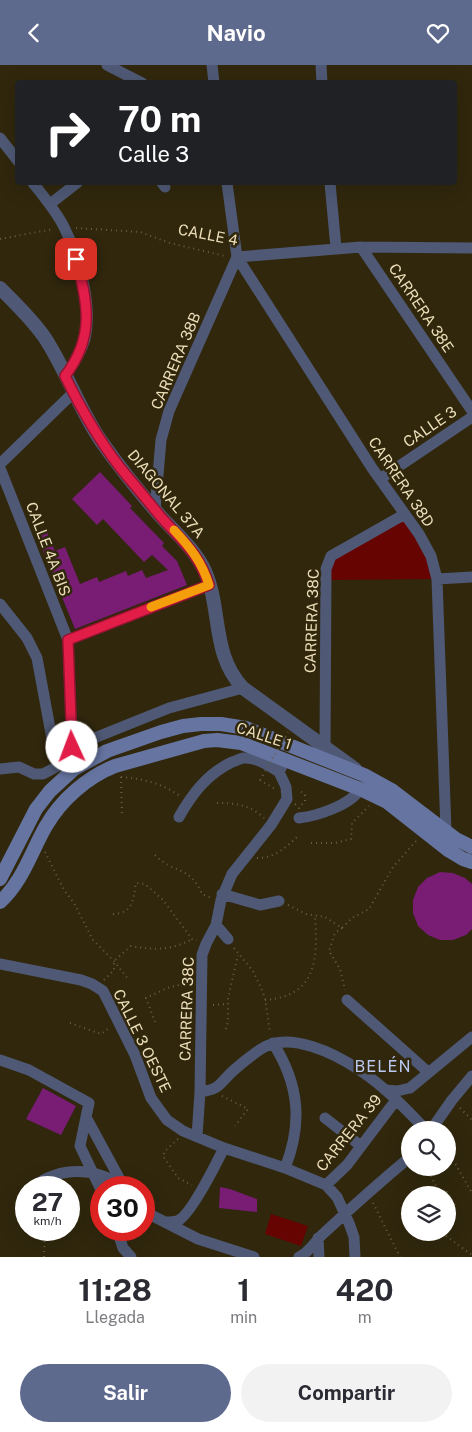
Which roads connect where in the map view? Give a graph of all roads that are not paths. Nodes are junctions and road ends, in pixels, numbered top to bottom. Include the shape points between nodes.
1 (107, 65) edge
2 (212, 65) edge
3 (321, 65) edge
4 (136, 80) edge
5 (214, 80) edge
6 (322, 80) edge
7 (0, 138) edge
8 (15, 157) edge
9 (36, 185) edge
10 (74, 185) edge
11 (227, 185) edge
12 (330, 185) edge
13 (50, 204) junction
14 (336, 247) junction
15 (361, 247) junction
16 (472, 248) edge
17 (237, 257) junction
18 (0, 287) edge
19 (65, 376) junction
20 (73, 393) junction
21 (472, 411) edge
22 (472, 417) edge
23 (0, 464) edge
24 (0, 468) edge
25 (380, 479) junction
26 (156, 510) junction
27 (405, 514) junction
28 (472, 577) edge
29 (437, 579) junction
30 (209, 585) junction
31 (0, 604) edge
32 (68, 640) junction
33 (243, 688) junction
34 (52, 739) dead end
35 (72, 747) junction
36 (325, 747) junction
37 (282, 766) junction
38 (0, 769) edge
39 (362, 782) junction
40 (179, 817) dead end
41 (299, 818) dead end
42 (446, 831) junction
43 (472, 847) edge
44 (472, 862) edge
45 (0, 879) edge
46 (222, 897) junction
47 (279, 901) road end
48 (0, 902) edge
49 (216, 925) junction
50 (228, 939) road end
51 (0, 964) edge
52 (347, 1000) road end
53 (472, 1037) edge
54 (273, 1043) junction
55 (0, 1059) edge
56 (428, 1072) junction
57 (472, 1076) edge
58 (385, 1090) junction
59 (200, 1092) junction
60 (396, 1100) junction
61 (86, 1117) junction
62 (325, 1118) dead end
63 (417, 1121) edge
64 (437, 1121) edge
65 (197, 1136) junction
66 (361, 1146) junction
67 (224, 1149) junction
68 (401, 1164) edge
69 (285, 1168) junction
70 (92, 1172) junction
71 (52, 1176) edge
72 (94, 1176) edge
73 (102, 1176) edge
74 (118, 1176) edge
75 (326, 1185) junction
76 (345, 1213) junction
77 (155, 1216) edge
78 (164, 1222) junction
79 (318, 1238) junction
80 (121, 1241) edge
81 (130, 1257) edge
82 (254, 1257) edge
83 (299, 1257) edge
84 (319, 1257) edge
85 (355, 1257) edge

1 - 4 street
2 - 5 street
3 - 6 street
7 - 8 street
9 - 13 street
10 - 13 street
11 - 17 street, CARRERA 38D
12 - 14 street
13 - 19 street via 58,231 76,259 88,313 81,351
14 - 15 street, CALLE 4
14 - 17 street, CALLE 4
15 - 16 street, CALLE 4
15 - 21 street, CARRERA 38E
17 - 25 street, CARRERA 38D
17 - 26 street, CARRERA 38B via 168,411 161,440
18 - 19 street, DIAGONAL 37A via 46,339
19 - 20 street, DIAGONAL 37A
20 - 23 street
20 - 26 street, DIAGONAL 37A via 100,439
22 - 25 street, CALLE 3
24 - 32 street, CALLE 4A BIS
25 - 27 street, CARRERA 38D
26 - 30 street, DIAGONAL 37A via 192,550 205,571
27 - 29 street, CARRERA 38D via 430,556
27 - 36 street, CARRERA 38C via 331,556 326,569
28 - 29 street
29 - 42 street, CARRERA 38D
30 - 32 street
30 - 33 street, DIAGONAL 37A via 225,660
31 - 34 street via 28,638 37,658
32 - 35 street, CALLE 4A BIS
33 - 35 street via 169,708
33 - 36 street, DIAGONAL 37A
35 - 38 street via 56,767 42,774 19,767
36 - 39 street, DIAGONAL 37A
37 - 39 main road, CALLE 1
37 - 40 street via 241,758 210,776
37 - 46 street, CARRERA 38C via 287,799 232,874
37 - 48 main road, CALLE 1 via 241,743 217,740 150,755 102,771 86,781 54,814 15,885
39 - 41 street via 355,795 339,805
39 - 42 main road, CALLE 1 via 393,791
39 - 44 main road, CALLE 1 via 448,850
39 - 45 main road, CALLE 1 via 246,728 221,724 183,726 107,751 60,780 36,809
42 - 43 main road, CALLE 1
46 - 47 street via 260,905
46 - 49 street, CARRERA 38C
49 - 50 street
49 - 59 street, CARRERA 38C via 202,955
51 - 65 street, CALLE 3 OESTE via 81,980 103,991 135,1055 151,1098 167,1120
52 - 56 street
53 - 56 street, CARRERA 39
54 - 58 street via 305,1044 326,1052 361,1071
54 - 59 street via 244,1062 221,1085
54 - 69 street via 292,1082 296,1104 294,1140
55 - 61 street via 29,1069 89,1103
56 - 58 street, CARRERA 39 via 410,1088
57 - 64 street
58 - 60 street
59 - 65 street, CARRERA 38C
60 - 63 street
60 - 66 street, CARRERA 39
61 - 70 street via 80,1145
61 - 74 street
62 - 66 street
65 - 67 street, CALLE 3 OESTE
66 - 75 street, CARRERA 39
67 - 69 street, CALLE 3 OESTE
67 - 78 street via 184,1217 176,1222
68 - 76 street
69 - 75 street, CALLE 3 OESTE
70 - 71 street via 68,1171
70 - 72 street
70 - 73 street
75 - 76 street
76 - 79 street
76 - 85 street via 354,1237
77 - 78 street
78 - 82 street via 198,1239
79 - 83 street via 307,1253
79 - 84 street
80 - 81 street

